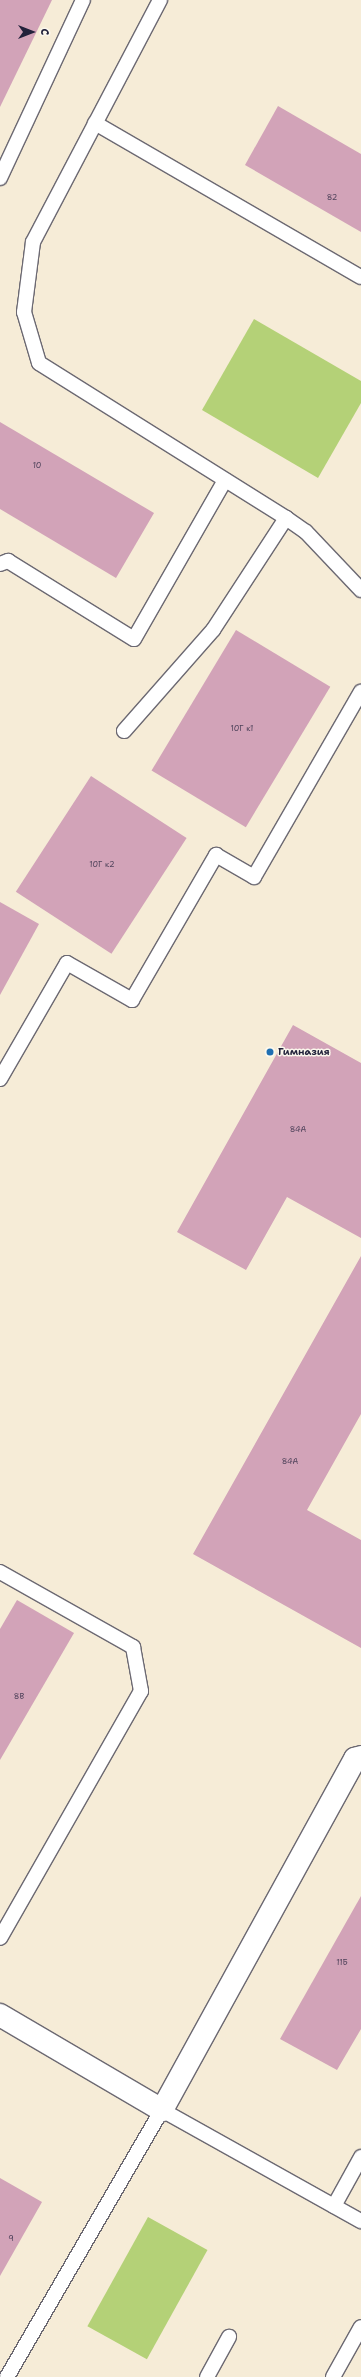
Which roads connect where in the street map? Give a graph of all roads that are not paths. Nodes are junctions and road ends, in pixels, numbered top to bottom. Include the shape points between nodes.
1 (83, 0) edge
2 (160, 0) edge
3 (95, 122) junction
4 (0, 178) edge
5 (361, 277) edge
6 (225, 480) junction
7 (286, 518) junction
8 (0, 564) edge
9 (361, 590) edge
10 (361, 692) edge
11 (124, 731) dead end
12 (0, 1079) edge
13 (0, 1572) edge
14 (361, 1757) edge
15 (0, 1938) edge
16 (0, 2014) edge
17 (162, 2110) junction
18 (361, 2157) edge
19 (334, 2206) junction
20 (361, 2221) edge
21 (361, 2327) edge
22 (229, 2337) dead end
23 (7, 2377) edge
24 (207, 2377) edge
25 (333, 2377) edge

1 - 4 lane
2 - 3 lane
3 - 5 lane
3 - 6 lane via 33,242 24,312 39,363
6 - 7 lane
6 - 8 lane via 134,639 8,561
7 - 9 lane via 306,532
7 - 11 lane via 213,630
10 - 12 lane via 254,877 216,855 132,1000 67,963
13 - 15 lane via 133,1648 140,1691
14 - 17 street via 355,1759
16 - 17 street
17 - 19 lane
17 - 23 lane
18 - 19 lane
19 - 20 lane
21 - 25 lane
22 - 24 lane

